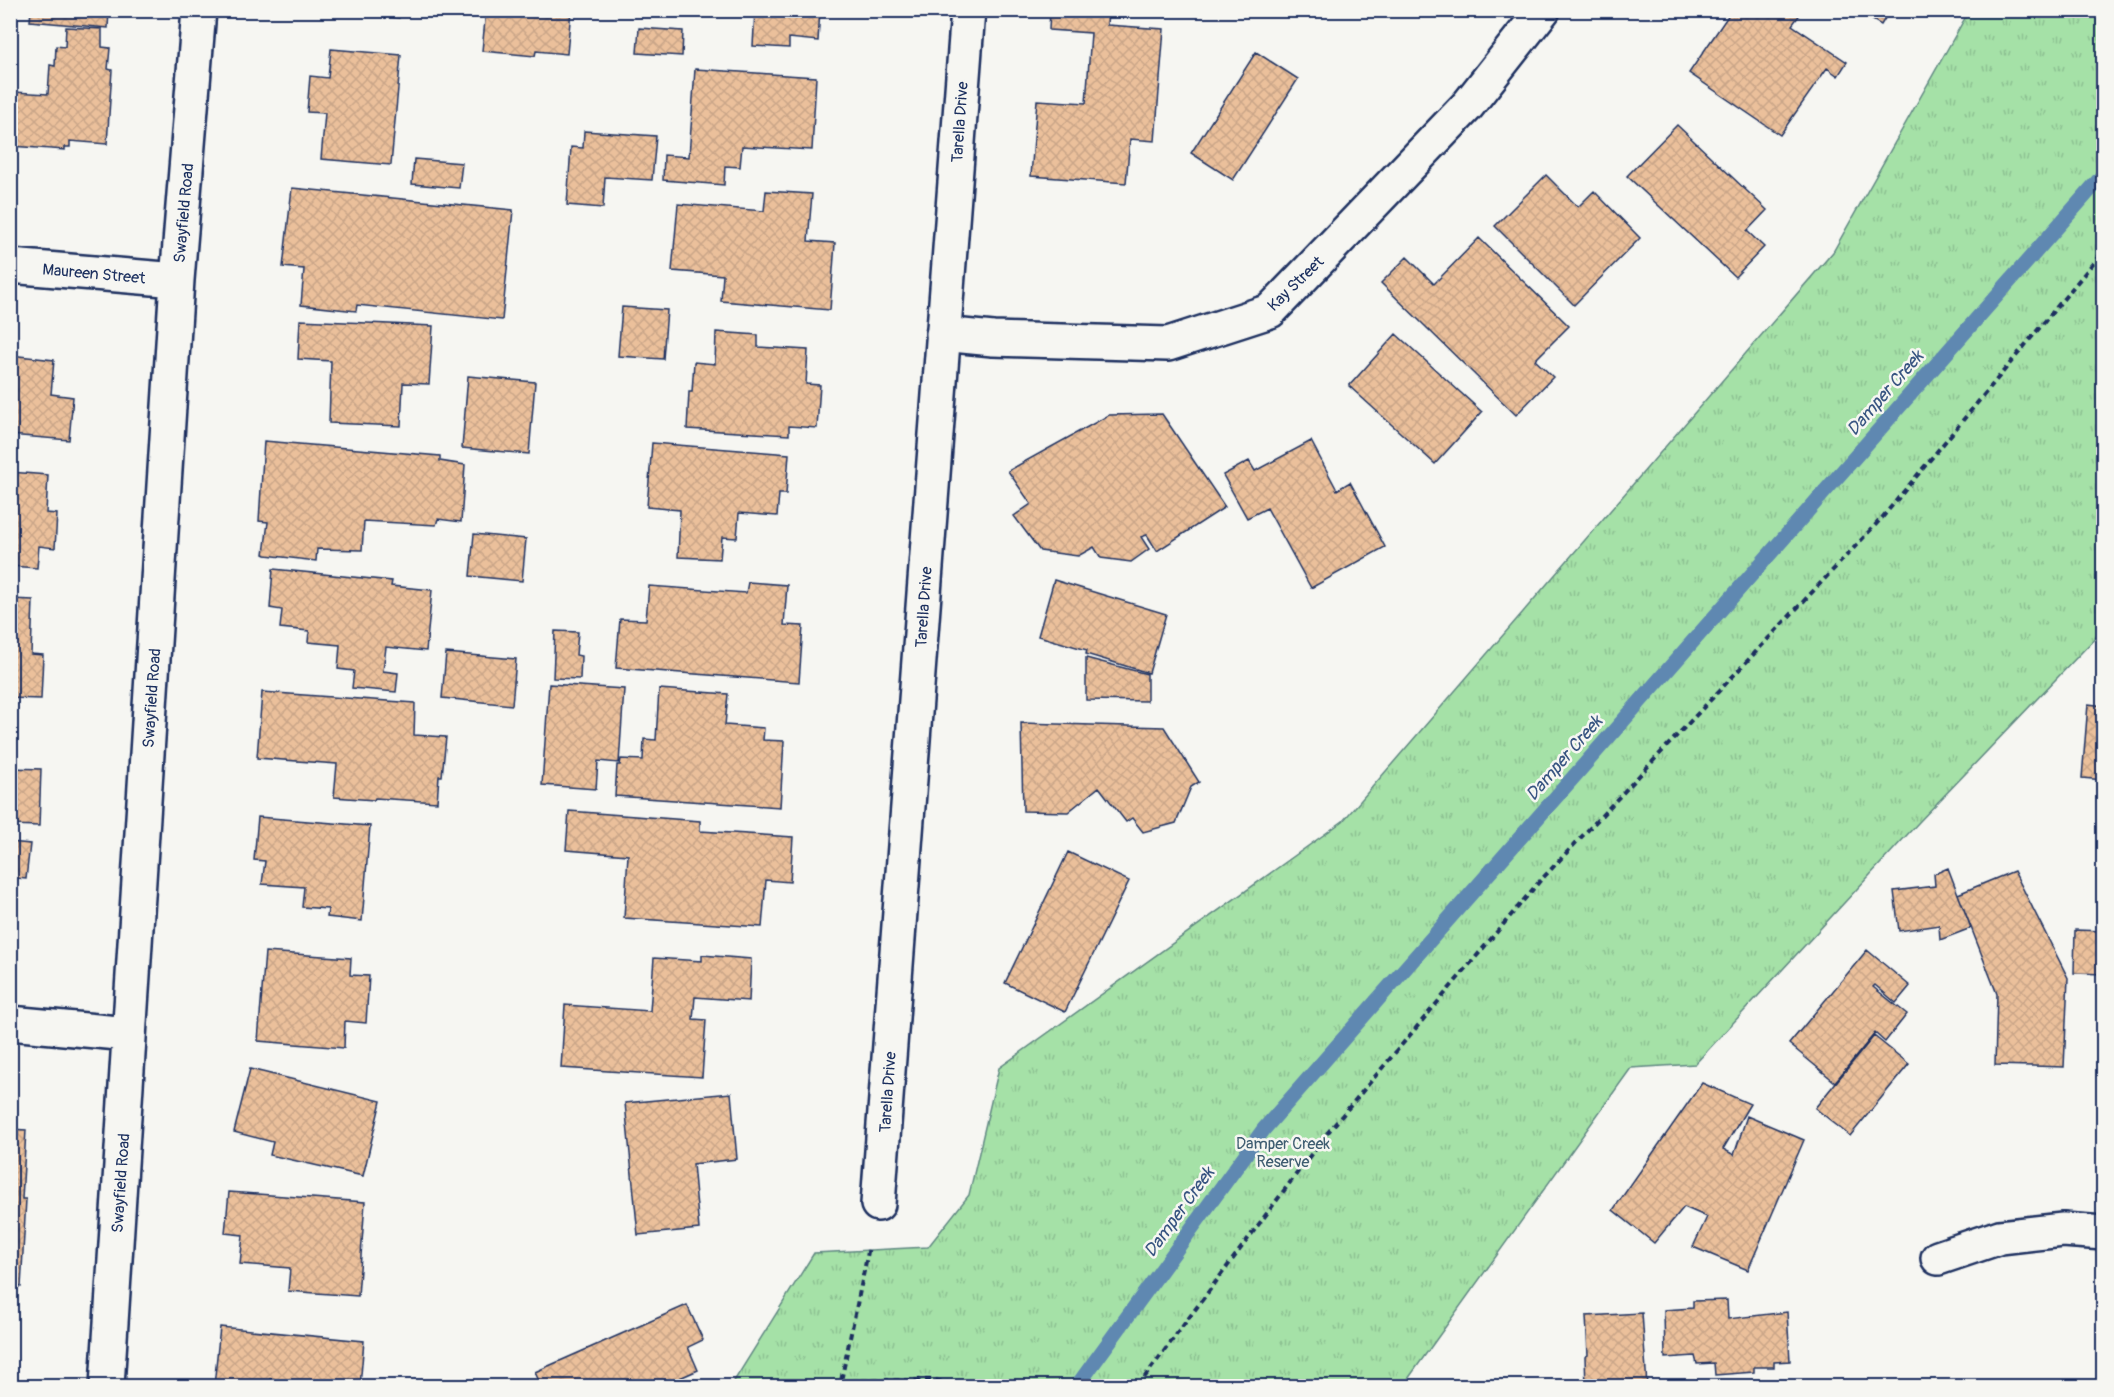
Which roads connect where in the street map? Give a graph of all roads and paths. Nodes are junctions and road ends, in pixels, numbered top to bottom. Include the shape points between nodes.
1 (199, 10) edge
2 (968, 10) edge
3 (1543, 10) edge
4 (2103, 250) edge
5 (10, 266) edge
6 (177, 280) junction
7 (943, 334) junction
8 (10, 1023) edge
9 (129, 1034) junction
10 (878, 1204) joint
11 (2103, 1233) edge
12 (1938, 1258) dead end
13 (841, 1381) junction
14 (107, 1386) edge
15 (834, 1386) edge
16 (963, 1386) edge
17 (1138, 1386) edge

1 - 6 street, Swayfield Road
2 - 7 street, Tarella Drive
3 - 7 street, Kay Street via 1468,105 1270,311 1168,344
4 - 17 path via 1881,519 1539,882 1324,1137
5 - 6 street, Maureen Street
6 - 9 street, Swayfield Road
7 - 10 street, Tarella Drive
8 - 9 street
9 - 14 street, Swayfield Road
10 - 13 path
11 - 12 street via 2063,1230 2000,1237
13 - 15 path
13 - 16 path via 935,1380

